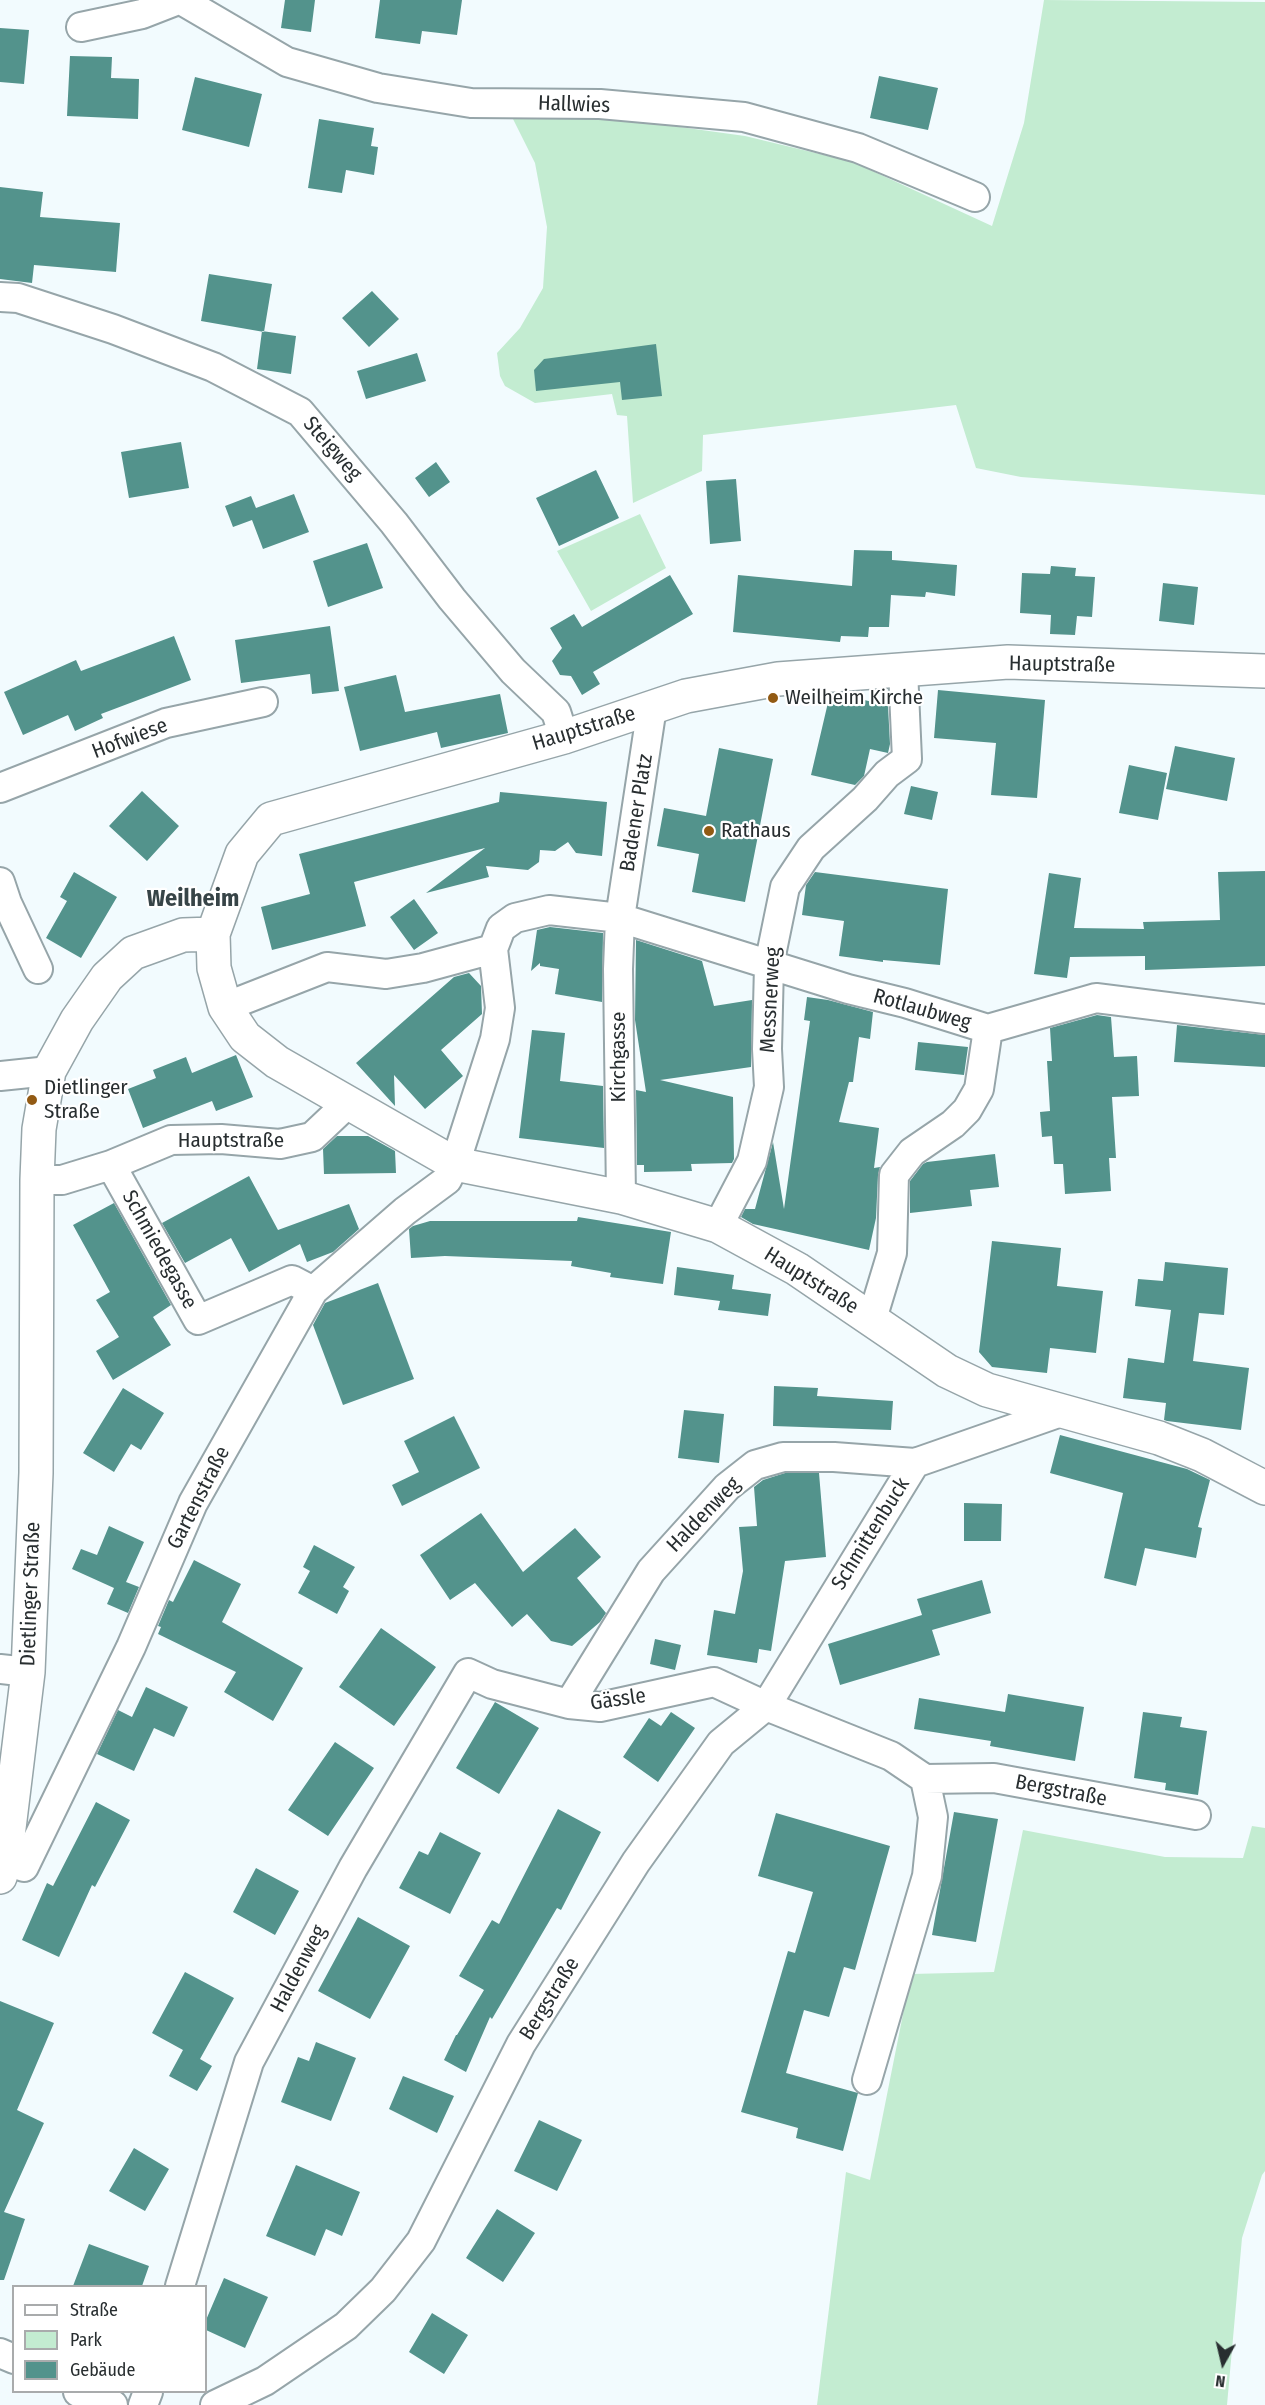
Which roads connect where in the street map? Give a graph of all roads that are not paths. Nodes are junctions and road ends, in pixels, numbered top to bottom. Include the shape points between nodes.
1 (180, 0) edge
2 (81, 27) dead end
3 (975, 197) dead end
4 (0, 297) edge
5 (903, 670) junction
6 (1265, 671) edge
7 (263, 702) dead end
8 (652, 707) junction
9 (564, 737) junction
10 (0, 788) edge
11 (0, 882) edge
12 (620, 918) junction
13 (213, 934) junction
14 (493, 949) junction
15 (769, 965) junction
16 (38, 969) dead end
17 (225, 1006) junction
18 (1265, 1019) edge
19 (988, 1029) junction
20 (49, 1071) junction
21 (0, 1076) edge
22 (347, 1104) junction
23 (455, 1164) junction
24 (111, 1165) junction
25 (36, 1180) junction
26 (621, 1197) junction
27 (718, 1226) junction
28 (314, 1291) junction
29 (872, 1319) junction
30 (1061, 1412) junction
31 (915, 1463) junction
32 (1265, 1488) edge
33 (14, 1670) edge
34 (468, 1673) joint
35 (569, 1704) junction
36 (766, 1706) junction
37 (925, 1779) junction
38 (1196, 1815) dead end
39 (3, 1869) edge
40 (867, 2080) dead end
41 (180, 2285) edge
42 (82, 2393) edge
43 (113, 2405) edge
44 (215, 2405) edge

1 - 2 street, Hallwies via 142,14
1 - 3 street, Hallwies via 287,62 378,88 471,103 600,104 744,117 858,148
4 - 9 street, Steigweg via 18,298 213,367 300,412 513,671 556,712
5 - 6 street, Hauptstraße via 1008,662
5 - 8 street, Hauptstraße via 778,679 722,688
5 - 15 street, Messnerweg via 907,759 811,848 784,887
7 - 10 street, Hofwiese via 166,723
8 - 9 street, Hauptstraße
8 - 12 street, Badener Platz
9 - 13 street, Hauptstraße via 271,819 242,854
11 - 16 street
12 - 14 street, Rotlaubweg via 549,910 515,918 501,928
12 - 15 street, Rotlaubweg
12 - 26 street, Kirchgasse
13 - 17 street, Hauptstraße via 214,968
13 - 20 street, Dietlinger Straße via 183,934 133,953 107,977
14 - 17 street via 386,974 327,967
14 - 23 street, Gartenstraße via 500,1008 495,1039
15 - 19 street, Rotlaubweg
15 - 27 street, Messnerweg via 769,1087 752,1161
17 - 22 street, Hauptstraße via 244,1037
18 - 19 street, Rotlaubweg via 1096,998
19 - 29 street via 979,1089 967,1110 912,1152 894,1175 892,1253
20 - 21 street
20 - 25 street, Dietlinger Straße via 39,1129
22 - 23 street, Hauptstraße
22 - 24 street, Hauptstraße via 312,1137 280,1144 171,1140
23 - 26 street, Hauptstraße
23 - 28 street, Gartenstraße via 447,1180 405,1211
24 - 25 street, Hauptstraße via 62,1180
24 - 28 street, Schmiedegasse via 198,1320 292,1280
25 - 33 street, Dietlinger Straße via 36,1473
26 - 27 street, Hauptstraße
27 - 29 street, Hauptstraße via 797,1269
28 - 39 street, Gartenstraße via 193,1503 130,1647 24,1867
29 - 30 street, Hauptstraße via 947,1371 987,1390
30 - 31 street, Schmittenbuck
30 - 32 street, Hauptstraße via 1180,1446
31 - 35 street, Haldenweg via 783,1456 755,1465 728,1487 651,1571
31 - 36 street, Schmittenbuck
33 - 39 street, Dietlinger Straße
34 - 35 street, Gässle via 492,1684
34 - 41 street, Haldenweg via 353,1868 249,2062
35 - 36 street, Gässle via 600,1707 714,1682
36 - 37 street via 891,1756
36 - 44 street, Bergstraße via 721,1743 636,1862 521,2044 421,2241 383,2290 346,2326 265,2381
37 - 38 street, Bergstraße via 994,1778
37 - 40 street via 933,1817 927,1876
42 - 43 street

